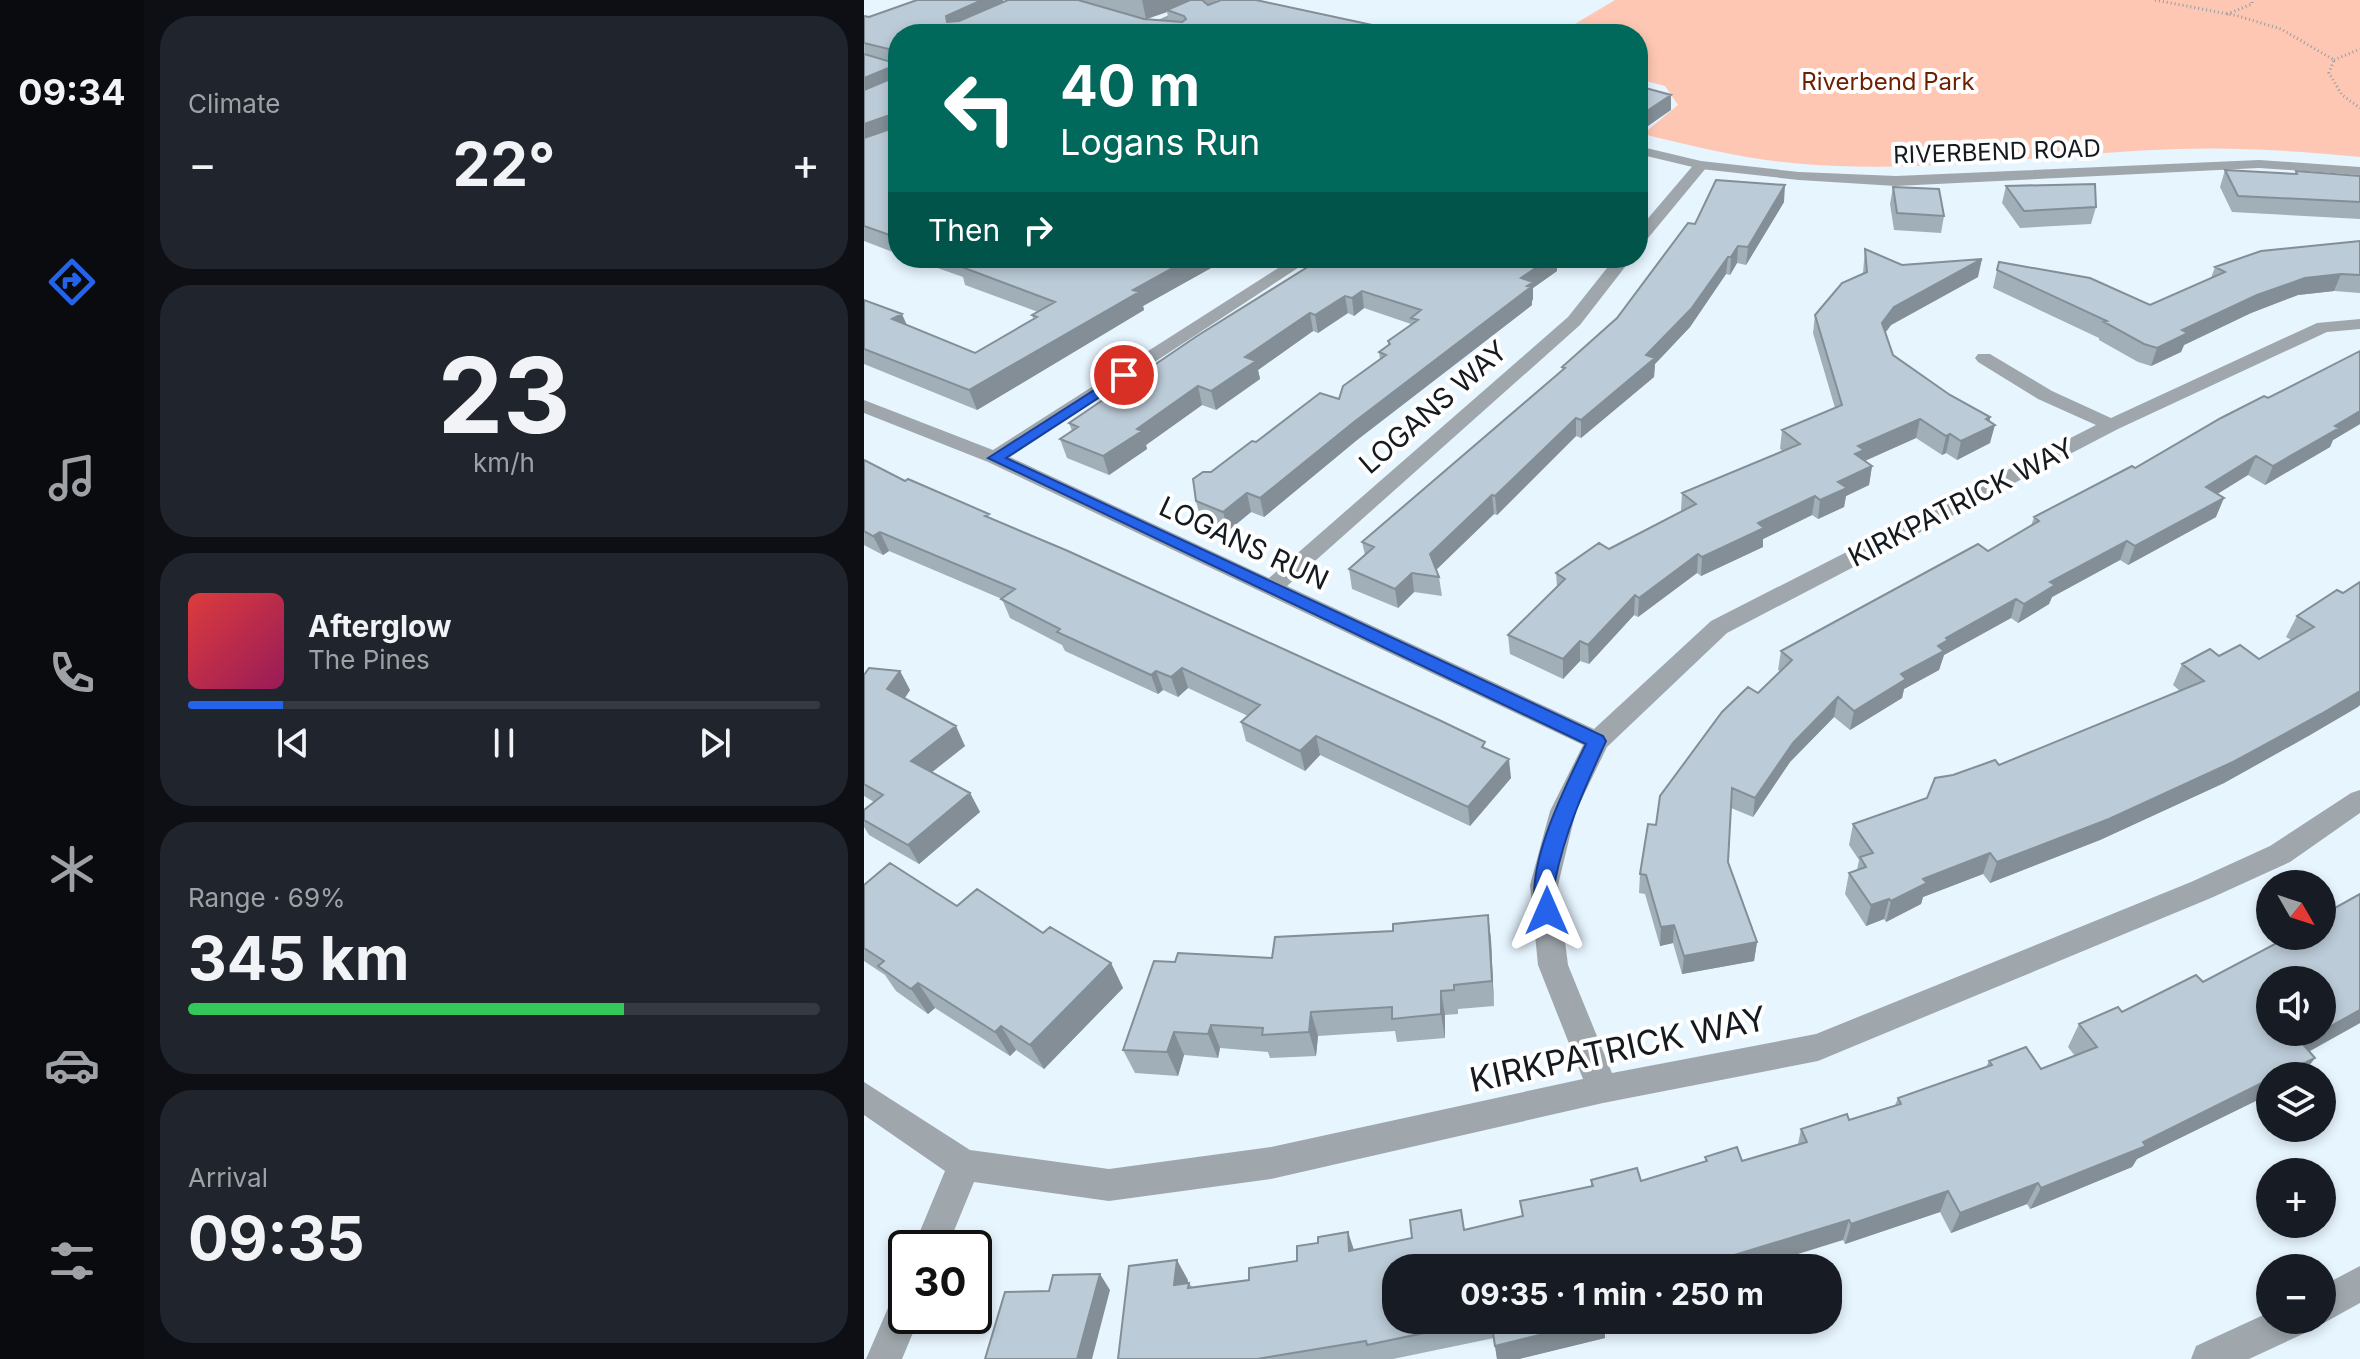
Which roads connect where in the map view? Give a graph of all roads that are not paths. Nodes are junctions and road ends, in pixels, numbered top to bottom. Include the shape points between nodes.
1 (1212, 0) edge
2 (1156, 24) edge
3 (1648, 152) edge
4 (1701, 165) junction
5 (2360, 171) edge
6 (1648, 228) edge
7 (1290, 268) edge
8 (1616, 268) edge
9 (2360, 324) edge
10 (1984, 358) dead end
11 (864, 406) edge
12 (2111, 425) junction
13 (995, 458) junction
14 (1270, 589) junction
15 (1597, 741) junction
16 (2360, 800) edge
17 (1603, 1089) junction
18 (864, 1097) edge
19 (964, 1165) junction
20 (937, 1230) edge
21 (2360, 1283) edge
22 (2336, 1298) edge
23 (894, 1334) edge
24 (2262, 1334) edge
25 (884, 1359) edge
26 (2209, 1359) edge

1 - 2 street
3 - 4 street, RIVERBEND ROAD
4 - 5 street, RIVERBEND ROAD via 1896,181 2259,164
4 - 6 street
7 - 13 street
8 - 14 street, LOGANS WAY via 1574,321
9 - 12 street, KIRKPATRICK WAY via 2323,327
10 - 12 street via 2045,395
11 - 13 street, LOGANS RUN
12 - 15 street, KIRKPATRICK WAY via 1719,627
13 - 14 street, LOGANS RUN
14 - 15 street, LOGANS RUN
15 - 17 street via 1563,811 1544,885 1553,965
16 - 17 street, KIRKPATRICK WAY via 2280,854 1818,1047
17 - 19 street, KIRKPATRICK WAY via 1271,1163 1109,1185
18 - 19 street, KIRKPATRICK WAY
19 - 20 street
21 - 22 street
23 - 25 street
24 - 26 street

